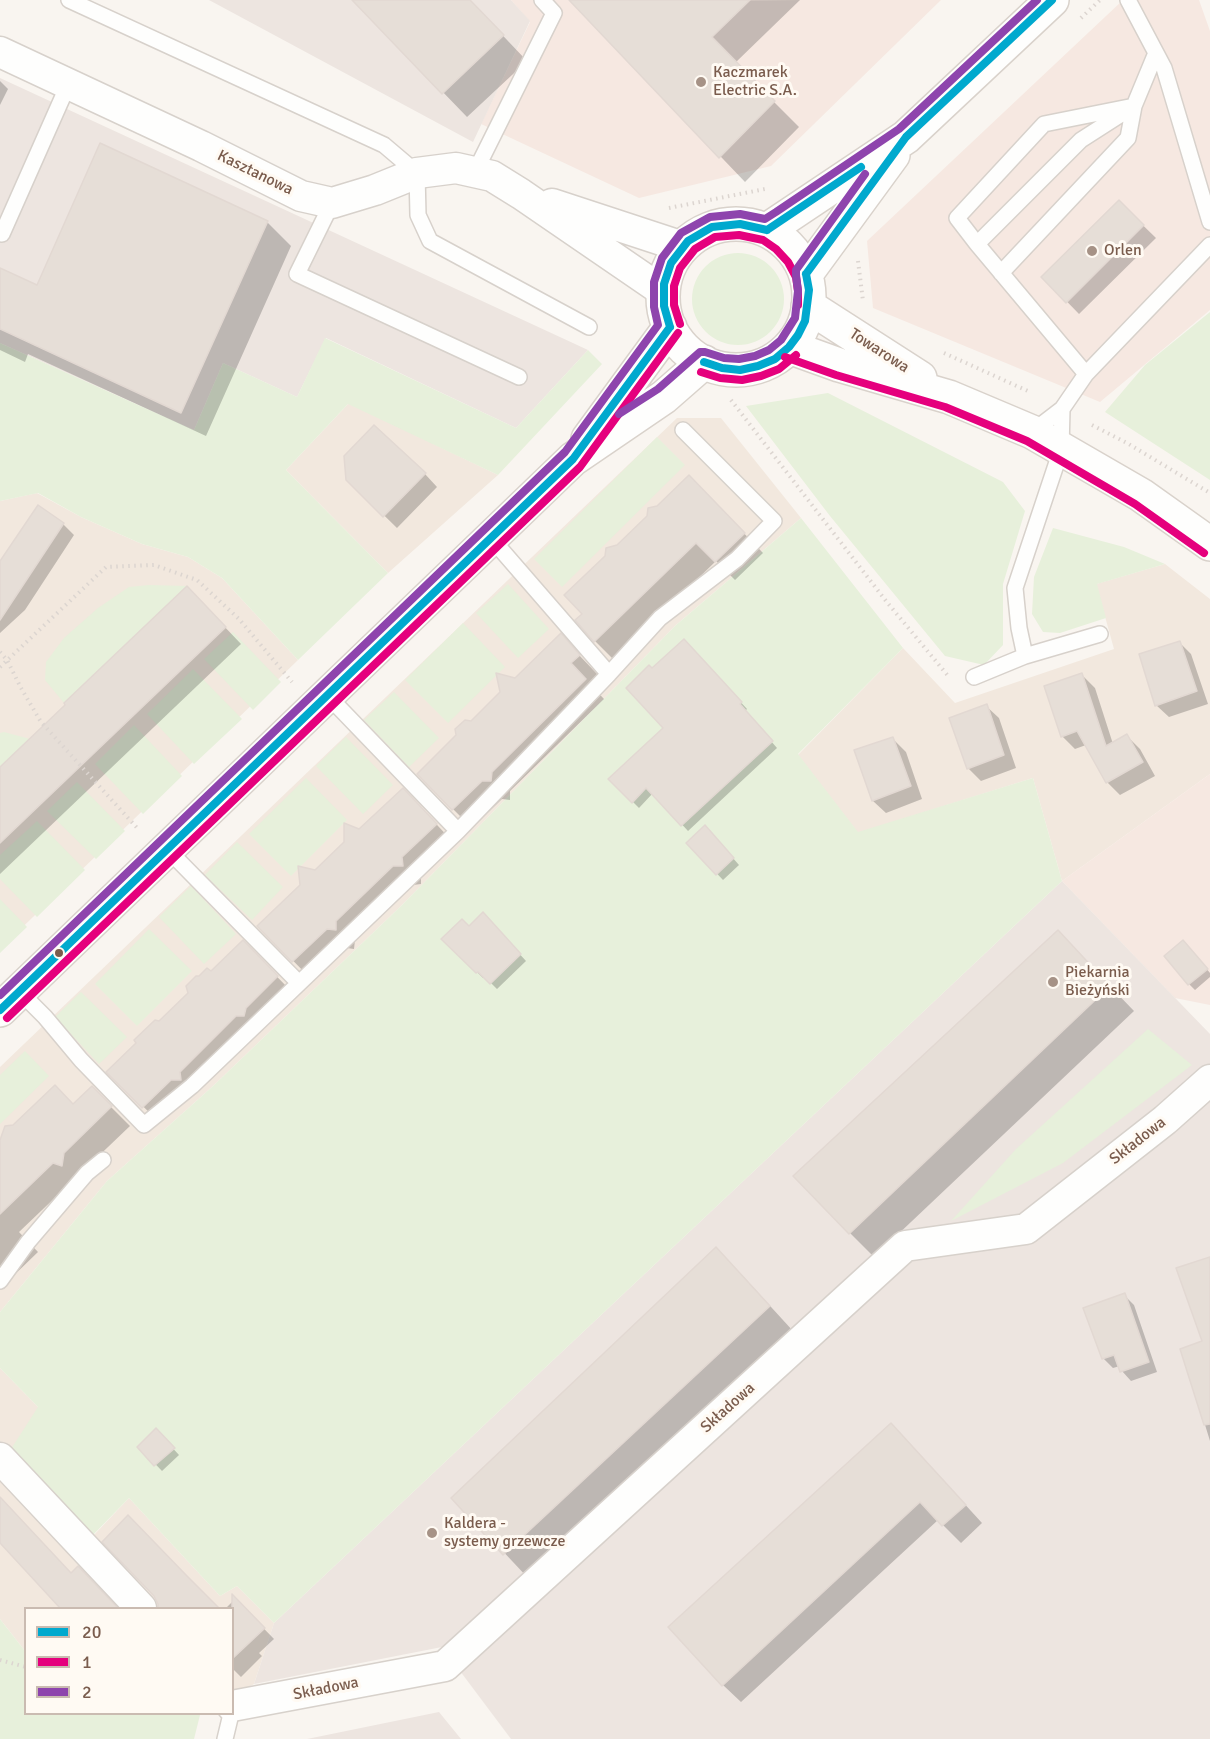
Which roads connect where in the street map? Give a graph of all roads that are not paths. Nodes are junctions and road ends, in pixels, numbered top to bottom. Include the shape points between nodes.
1 (69, 0) edge
2 (542, 0) edge
3 (1052, 0) edge
4 (1128, 0) edge
5 (0, 51) edge
6 (1156, 53) junction
7 (68, 85) junction
8 (1134, 106) junction
9 (906, 136) junction
10 (475, 172) junction
11 (417, 173) junction
12 (521, 194) junction
13 (333, 203) junction
14 (1210, 222) edge
15 (767, 230) junction
16 (0, 233) edge
17 (977, 244) junction
18 (1210, 245) edge
19 (683, 247) junction
20 (1001, 273) junction
21 (807, 290) junction
22 (664, 292) junction
23 (589, 327) dead end
24 (670, 327) junction
25 (789, 347) junction
26 (704, 362) junction
27 (1086, 374) junction
28 (519, 377) dead end
29 (949, 397) junction
30 (1062, 409) junction
31 (683, 430) dead end
32 (1032, 432) junction
33 (1061, 450) junction
34 (573, 459) junction
35 (491, 538) junction
36 (1210, 544) edge
37 (1100, 634) dead end
38 (1025, 656) junction
39 (609, 674) junction
40 (974, 677) dead end
41 (321, 701) junction
42 (458, 831) junction
43 (164, 853) junction
44 (299, 983) junction
45 (10, 1001) edge
46 (1210, 1080) edge
47 (103, 1160) dead end
48 (0, 1281) edge
49 (0, 1458) edge
50 (140, 1607) edge
51 (234, 1707) edge
52 (231, 1715) edge
53 (225, 1739) edge

1 - 11 lane via 384,146
2 - 10 lane via 554,14
3 - 9 main road
4 - 6 lane
5 - 7 street, Kasztanowa
6 - 8 lane
6 - 14 lane via 1164,68
7 - 13 street, Kasztanowa via 301,196
7 - 16 lane
8 - 17 lane via 1081,140
8 - 17 lane via 1044,124 957,218
8 - 20 lane via 1128,138
9 - 15 main road
9 - 21 main road
10 - 11 street, Kasztanowa via 456,168
10 - 12 street, Kasztanowa via 492,176
11 - 13 street, Kasztanowa
11 - 23 lane via 418,215 429,241
12 - 19 street, Kasztanowa
12 - 22 street, Kasztanowa
13 - 28 lane via 297,274
15 - 19 main road via 740,224 712,228
15 - 21 main road via 797,256
17 - 20 lane
18 - 27 lane
19 - 22 main road via 671,263
20 - 27 lane
21 - 25 main road via 805,321
21 - 29 main road, Towarowa
22 - 24 main road
24 - 26 main road via 678,342
24 - 34 main road
25 - 26 main road via 775,359 749,368 722,368
25 - 29 main road, Towarowa
26 - 34 main road via 664,397
27 - 30 lane
29 - 32 main road, Towarowa
30 - 32 lane
30 - 33 lane
31 - 39 lane via 774,521 737,559 660,618
32 - 33 main road, Towarowa
33 - 36 main road, Towarowa via 1141,495
33 - 38 lane via 1015,588
34 - 35 main road
35 - 39 lane
35 - 41 main road
37 - 38 lane
38 - 40 lane
39 - 42 lane
41 - 42 lane
41 - 43 main road
42 - 44 lane
43 - 44 lane
43 - 45 main road
44 - 45 lane via 192,1086 144,1125 45,1017
46 - 51 street, Składowa via 1026,1229 905,1246 445,1666
47 - 48 lane via 87,1173 28,1242
49 - 50 street
52 - 53 lane

